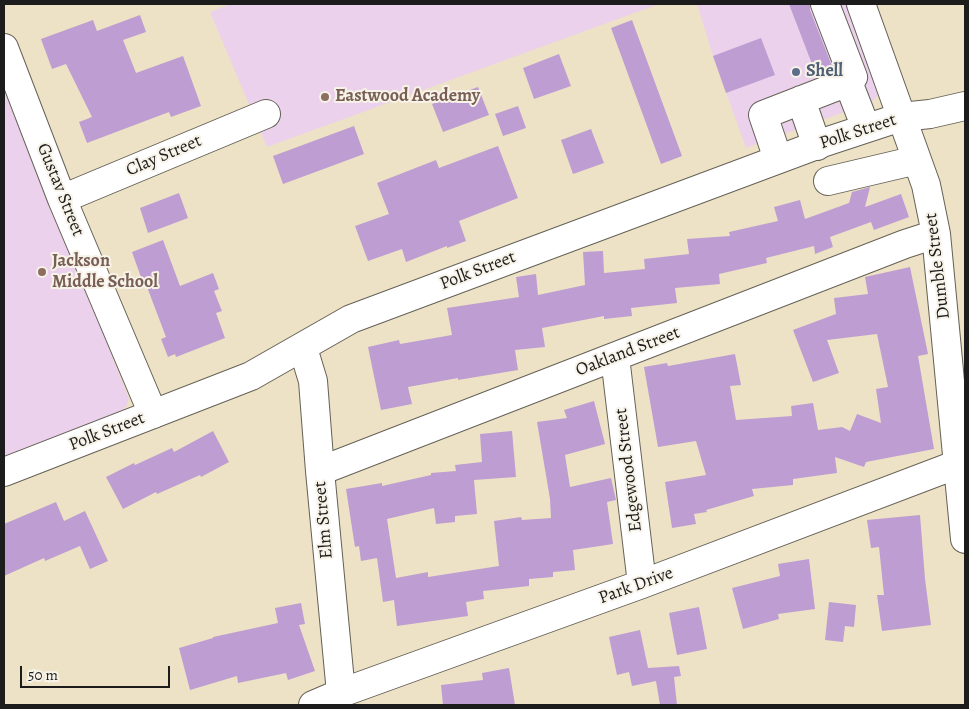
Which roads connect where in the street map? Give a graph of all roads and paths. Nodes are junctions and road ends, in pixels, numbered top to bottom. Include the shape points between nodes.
1 (863, 8) edge
2 (829, 14) edge
3 (4, 48) edge
4 (882, 62) junction
5 (850, 78) junction
6 (801, 100) junction
7 (965, 106) edge
8 (266, 114) dead end
9 (901, 117) junction
10 (866, 128) junction
11 (817, 146) junction
12 (778, 159) junction
13 (917, 160) junction
14 (828, 180) dead end
15 (62, 199) junction
16 (936, 234) junction
17 (303, 348) junction
18 (956, 354) edge
19 (615, 357) junction
20 (153, 414) junction
21 (958, 464) junction
22 (320, 471) junction
23 (4, 472) edge
24 (965, 539) edge
25 (642, 584) junction
26 (341, 693) junction
27 (313, 705) edge

1 - 2 street
1 - 4 street, Dumble Street
2 - 5 street
3 - 15 street, Gustav Street
4 - 5 street
4 - 9 street, Dumble Street
5 - 6 street
5 - 10 street
6 - 11 street
6 - 12 street via 763,115
7 - 9 street, Polk Street
8 - 15 street, Clay Street
9 - 10 street, Polk Street
9 - 13 street, Dumble Street
10 - 11 street, Polk Street
11 - 12 street, Polk Street
12 - 17 street, Polk Street via 351,319
13 - 14 street
13 - 16 street, Dumble Street
15 - 20 street, Gustav Street
16 - 18 street, Dumble Street
16 - 19 street, Oakland Street
17 - 20 street, Polk Street via 251,376
17 - 22 street, Elm Street via 313,381
18 - 21 street, Dumble Street
19 - 22 street, Oakland Street
19 - 25 street, Edgewood Street
20 - 23 street, Polk Street
21 - 24 street, Dumble Street
21 - 25 street, Park Drive
22 - 26 street, Elm Street
25 - 26 street, Park Drive
26 - 27 street, Park Drive

